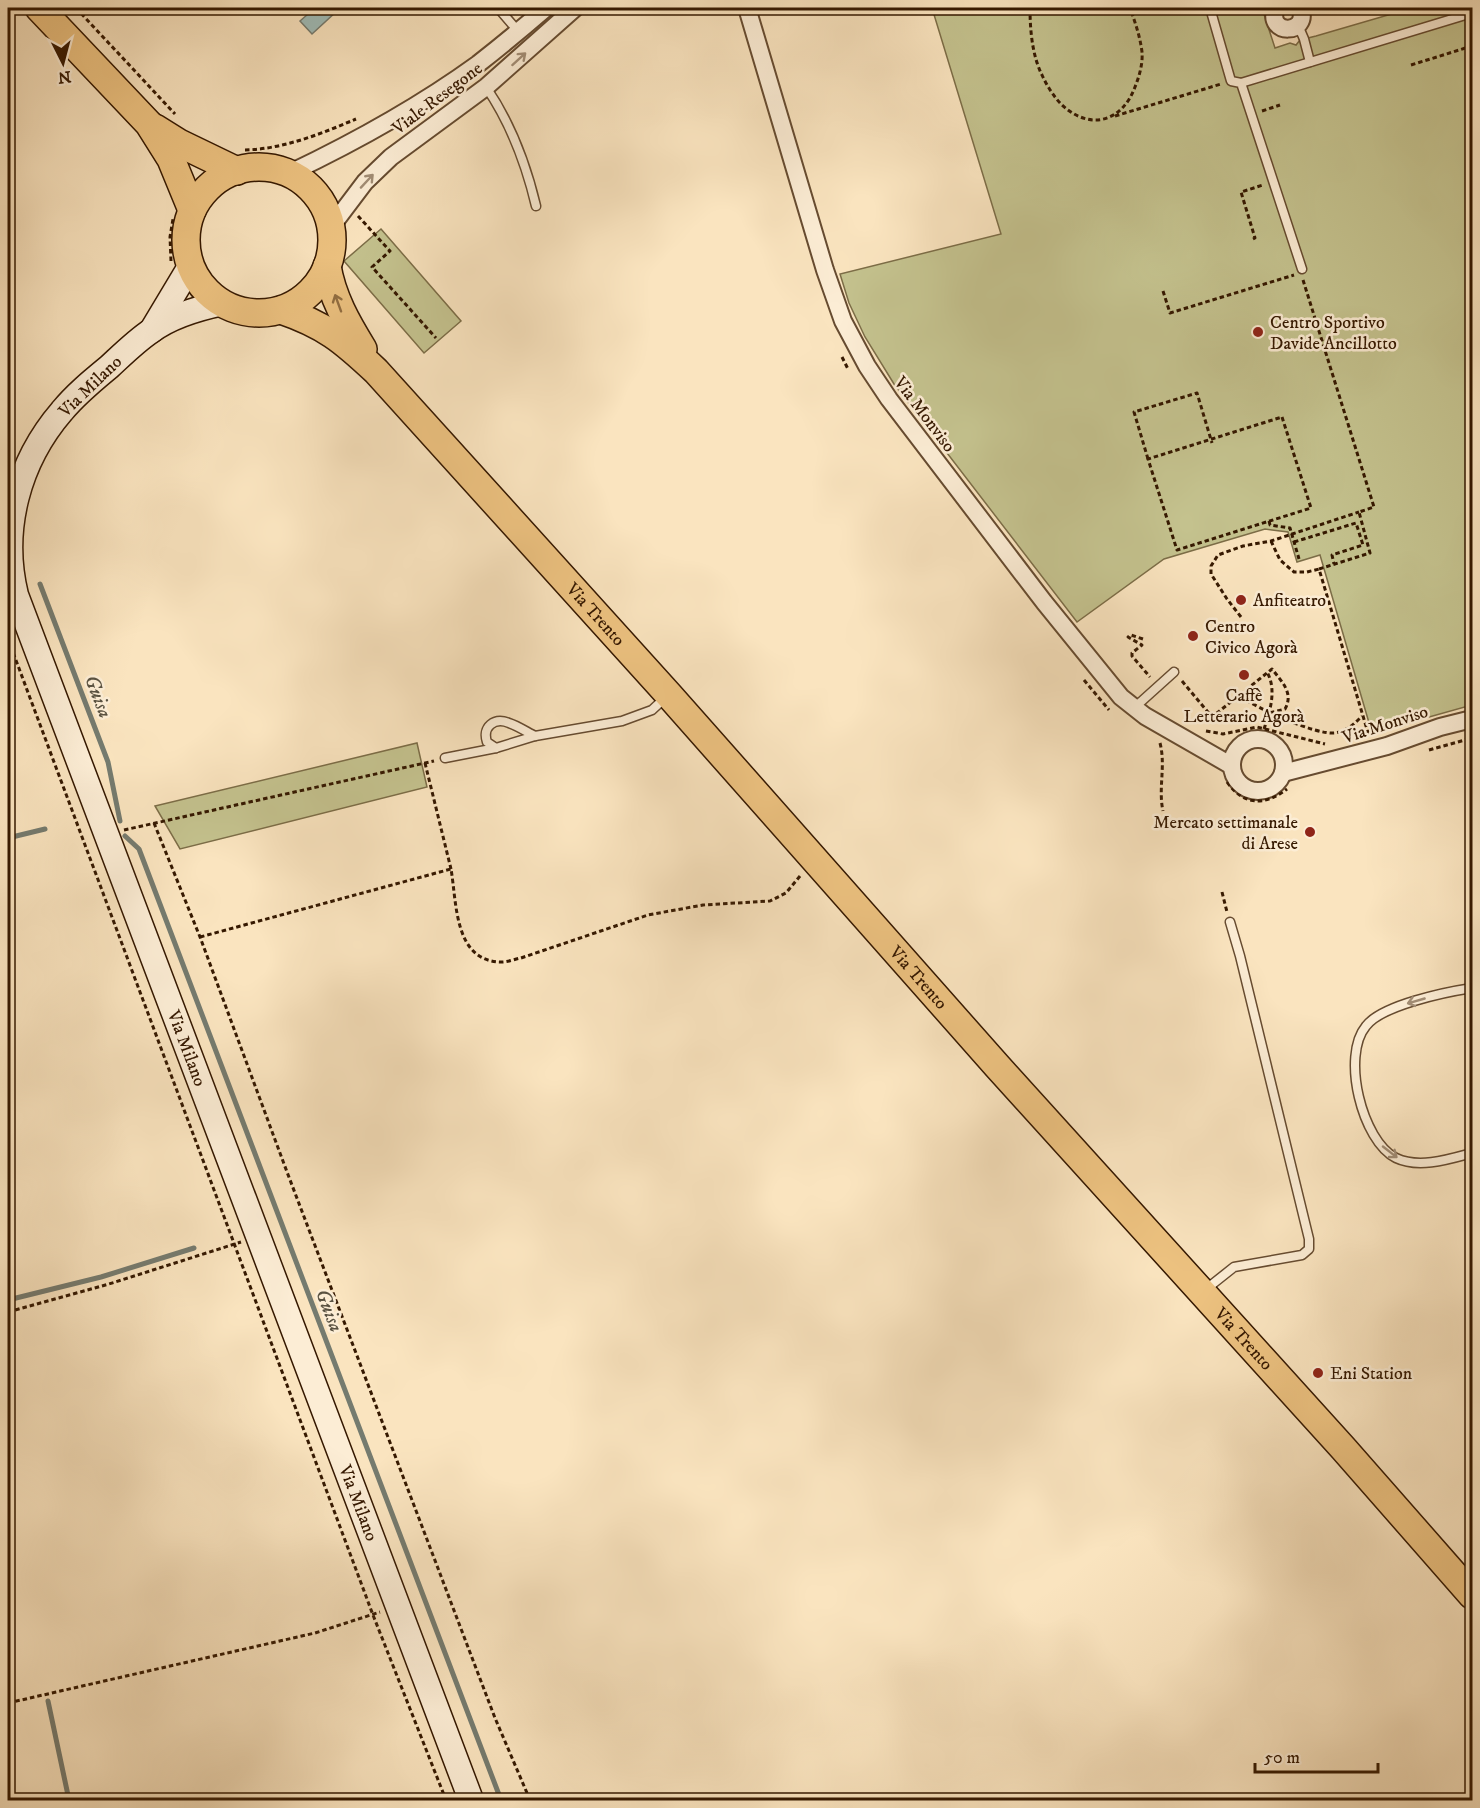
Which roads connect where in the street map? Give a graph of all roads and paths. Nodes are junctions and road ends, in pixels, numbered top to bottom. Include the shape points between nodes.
1 (39, 8) edge
2 (76, 8) edge
3 (498, 8) edge
4 (546, 8) edge
5 (575, 8) edge
6 (747, 8) edge
7 (1030, 8) edge
8 (1130, 8) edge
9 (1210, 8) edge
10 (1276, 8) edge
11 (1300, 8) edge
12 (1473, 13) edge
13 (1298, 25) junction
14 (518, 31) junction
15 (1473, 46) edge
16 (1310, 62) junction
17 (1411, 65) dead end
18 (1231, 81) junction
19 (1241, 83) junction
20 (486, 87) junction
21 (1280, 105) dead end
22 (1252, 113) junction
23 (364, 116) dead end
24 (1113, 117) junction
25 (179, 118) dead end
26 (149, 124) junction
27 (240, 160) junction
28 (290, 173) junction
29 (1273, 182) junction
30 (536, 206) dead end
31 (183, 214) junction
32 (357, 214) dead end
33 (331, 227) junction
34 (1253, 239) dead end
35 (181, 264) junction
36 (327, 266) junction
37 (1302, 271) junction
38 (1163, 291) dead end
39 (223, 303) junction
40 (281, 310) junction
41 (152, 330) junction
42 (436, 338) dead end
43 (350, 339) junction
44 (1212, 441) junction
45 (1176, 444) dead end
46 (1178, 449) junction
47 (1148, 459) junction
48 (10, 510) edge
49 (1359, 512) junction
50 (1269, 521) junction
51 (1364, 528) junction
52 (1358, 530) junction
53 (1292, 534) junction
54 (1271, 541) junction
55 (1294, 542) junction
56 (1299, 560) dead end
57 (1334, 564) junction
58 (1319, 568) junction
59 (1241, 617) dead end
60 (8, 639) edge
61 (1143, 639) dead end
62 (1174, 672) joint
63 (1267, 673) junction
64 (1157, 685) junction
65 (669, 695) junction
66 (1239, 695) junction
67 (1134, 708) junction
68 (1269, 713) junction
69 (1362, 716) junction
70 (1473, 719) edge
71 (1201, 729) dead end
72 (1264, 729) junction
73 (1378, 734) dead end
74 (535, 736) junction
75 (1160, 743) dead end
76 (1330, 744) dead end
77 (496, 748) junction
78 (445, 758) joint
79 (1233, 760) junction
80 (425, 763) junction
81 (1283, 767) junction
82 (1248, 799) dead end
83 (1262, 801) dead end
84 (1163, 811) dead end
85 (154, 823) junction
86 (93, 835) junction
87 (815, 859) junction
88 (451, 869) junction
89 (1222, 892) dead end
90 (1230, 922) joint
91 (200, 938) junction
92 (1473, 988) edge
93 (1473, 1153) edge
94 (246, 1240) junction
95 (1202, 1292) junction
96 (8, 1312) edge
97 (1470, 1590) edge
98 (396, 1606) junction
99 (373, 1615) junction
100 (8, 1703) edge
101 (446, 1800) edge
102 (471, 1800) edge
103 (530, 1800) edge

1 - 26 main road
2 - 25 path
3 - 14 lane
4 - 14 street, Viale Resegone
20 -> 5 street, Viale Resegone
6 - 67 street, Via Monviso via 825,270 852,340 889,399 1044,602
7 - 24 path via 1035,53 1052,92 1076,115 1103,120
8 - 24 path via 1142,54 1139,76 1124,108
9 - 18 lane
10 - 13 street via 1274,20 1280,26 1289,29
11 - 13 street
12 - 16 lane
13 - 16 lane
14 - 28 street, Viale Resegone via 479,63 418,102 348,145
15 - 17 path
16 - 19 lane
18 - 19 lane
18 - 24 path
19 - 22 lane
20 - 30 lane via 522,158
33 -> 20 street, Viale Resegone via 365,182 391,157
21 - 22 path
22 - 29 lane
23 - 27 path
26 - 27 main road via 179,143
26 - 31 main road via 171,159
27 - 28 main road via 247,168 268,167
27 - 31 main road
28 - 33 main road via 317,195
29 - 34 path via 1241,192
29 - 37 lane
31 - 35 main road via 188,224
31 - 35 path via 170,237
32 - 42 path via 390,251 372,267
33 - 36 main road
35 - 39 main road
35 - 41 street
36 - 40 main road via 308,294
43 -> 36 main road
37 - 38 path via 1170,313
37 - 49 path via 1374,507
39 - 40 main road via 252,312
39 - 41 street via 193,311
40 - 43 main road
41 - 48 street, Via Milano via 83,389 54,420 33,454
43 - 65 main road, Via Trento
44 - 46 path
44 - 47 path via 1197,393 1134,412
44 - 50 path via 1282,417 1311,508
45 - 46 path
46 - 47 path
47 - 50 path via 1177,550
48 - 86 street, Via Milano via 10,558 16,595
49 - 51 path
49 - 53 path
50 - 53 path via 1270,525 1290,528
51 - 52 path
51 - 57 path via 1370,552
52 - 55 path via 1356,523
52 - 57 path via 1363,545 1332,555
53 - 54 path
53 - 55 path
54 - 58 path via 1280,560 1294,572
54 - 59 path via 1218,555 1211,567 1214,580
55 - 56 path
57 - 58 path
58 - 69 path
60 - 86 path
61 - 64 path via 1129,635 1129,639 1142,645 1132,656
62 - 64 lane
62 - 66 path via 1212,717
63 - 66 path
63 - 68 path via 1272,687
63 - 68 path via 1272,669 1289,696 1284,710
64 - 67 lane
65 - 74 lane via 633,718
65 - 87 main road, Via Trento
66 - 68 path
67 - 79 street, Via Monviso via 1212,755
68 - 69 path via 1329,733 1347,729
68 - 72 path
69 - 73 path via 1369,736
70 - 81 street, Via Monviso via 1309,767
71 - 72 path via 1223,734
72 - 76 path
74 - 77 lane
74 - 77 lane via 510,723 497,722 486,729 487,742
75 - 84 path
77 - 78 lane
78 - 80 path
79 - 81 street via 1245,742 1261,740 1276,747
79 - 81 street via 1233,773 1239,784 1256,791 1270,789 1280,779
80 - 85 path
80 - 88 path
82 - 83 path
85 - 86 path
85 - 91 path
86 - 94 street, Via Milano
86 - 94 path
87 - 88 path via 786,893 771,901 703,905 648,915 502,962 485,959 470,950 462,935
87 - 95 main road, Via Trento
88 - 91 path
89 - 90 path
90 - 95 lane via 1309,1249 1302,1255 1234,1267
91 - 103 path via 490,1706
92 -> 93 lane via 1408,1003 1379,1015 1365,1026 1354,1057 1365,1113 1373,1134 1388,1153 1422,1163
94 - 96 path
94 - 98 street, Via Milano
94 - 99 path
95 - 97 main road, Via Trento
98 - 99 path
98 - 102 street, Via Milano
99 - 100 path via 315,1633
99 - 101 path

